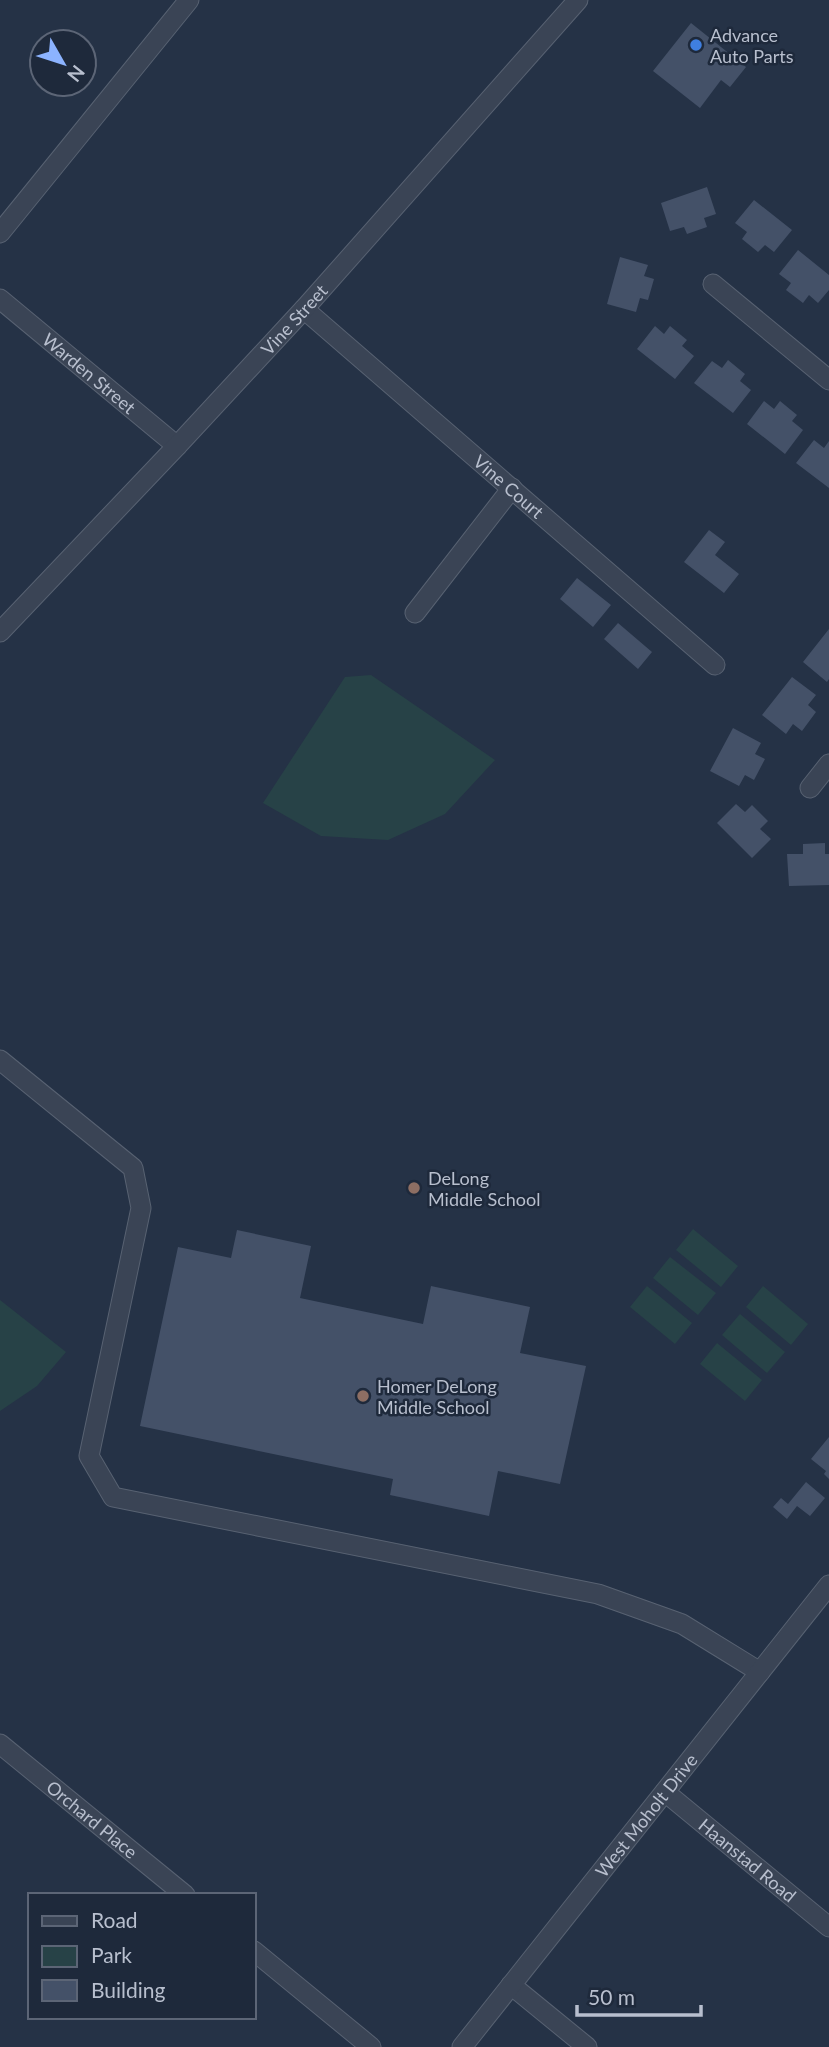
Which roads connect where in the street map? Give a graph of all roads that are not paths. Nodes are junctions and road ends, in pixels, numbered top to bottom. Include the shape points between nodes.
1 (189, 0) edge
2 (578, 0) edge
3 (0, 233) edge
4 (713, 284) dead end
5 (0, 299) edge
6 (304, 309) junction
7 (829, 380) edge
8 (177, 446) junction
9 (512, 488) junction
10 (415, 613) dead end
11 (0, 632) edge
12 (715, 664) dead end
13 (829, 764) edge
14 (810, 788) dead end
15 (0, 1060) edge
16 (829, 1585) edge
17 (760, 1672) junction
18 (0, 1744) edge
19 (665, 1793) junction
20 (183, 1893) edge
21 (829, 1927) edge
22 (256, 1953) edge
23 (511, 1985) junction
24 (371, 2047) edge
25 (462, 2047) edge
26 (587, 2047) edge

1 - 3 street
2 - 6 street, Vine Street
4 - 7 street
5 - 8 street, Warden Street
6 - 8 street, Vine Street
6 - 9 street, Vine Court
8 - 11 street, Vine Street
9 - 10 street
9 - 12 street, Vine Court
13 - 14 street
15 - 17 street via 133,1168 141,1208 89,1456 113,1497 598,1594 682,1624
16 - 17 street, West Moholt Drive
17 - 19 street, West Moholt Drive
18 - 20 street, Orchard Place
19 - 21 street, Haanstad Road
19 - 23 street, West Moholt Drive
22 - 24 street
23 - 25 street, West Moholt Drive
23 - 26 street

